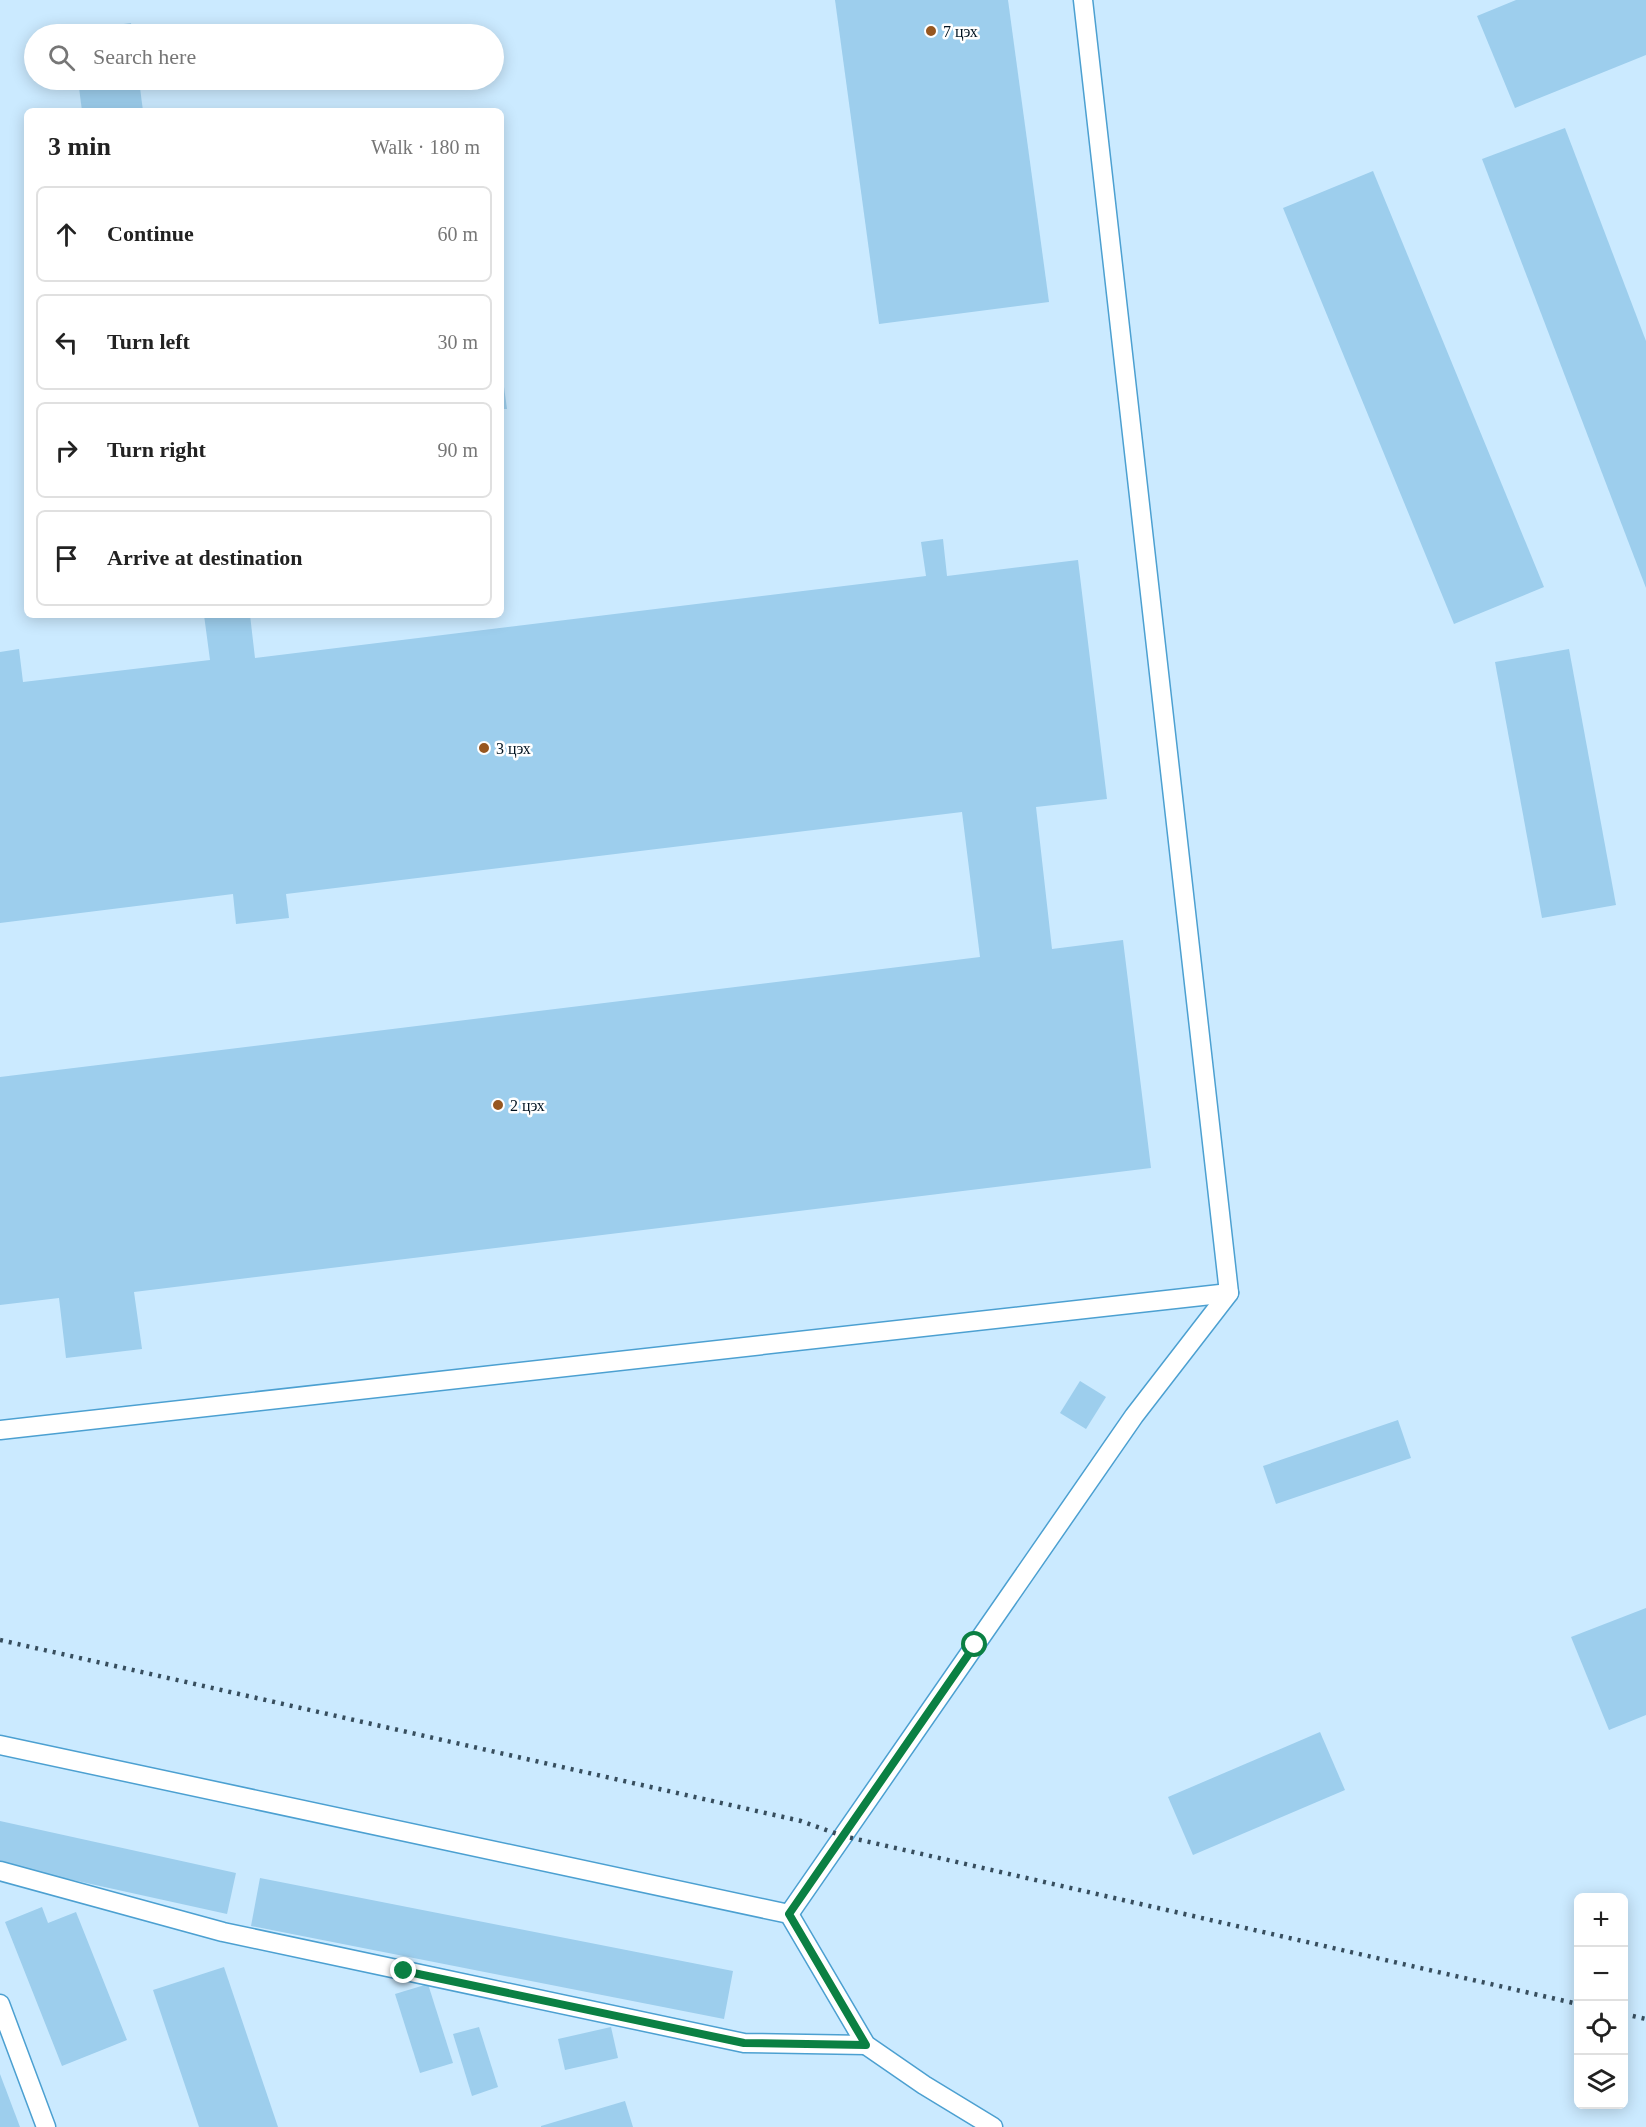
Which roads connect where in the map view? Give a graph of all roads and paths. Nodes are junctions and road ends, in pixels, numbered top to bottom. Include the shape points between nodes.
1 (1083, 0) edge
2 (1229, 1293) junction
3 (0, 1430) edge
4 (0, 1744) edge
5 (0, 1871) edge
6 (789, 1914) junction
7 (0, 2004) edge
8 (866, 2045) junction
9 (46, 2127) edge
10 (993, 2127) edge

1 - 2 lane
2 - 3 lane
2 - 6 lane via 1134,1416
4 - 6 lane
5 - 8 lane via 223,1932 744,2043
6 - 8 lane
7 - 9 lane
8 - 10 lane

